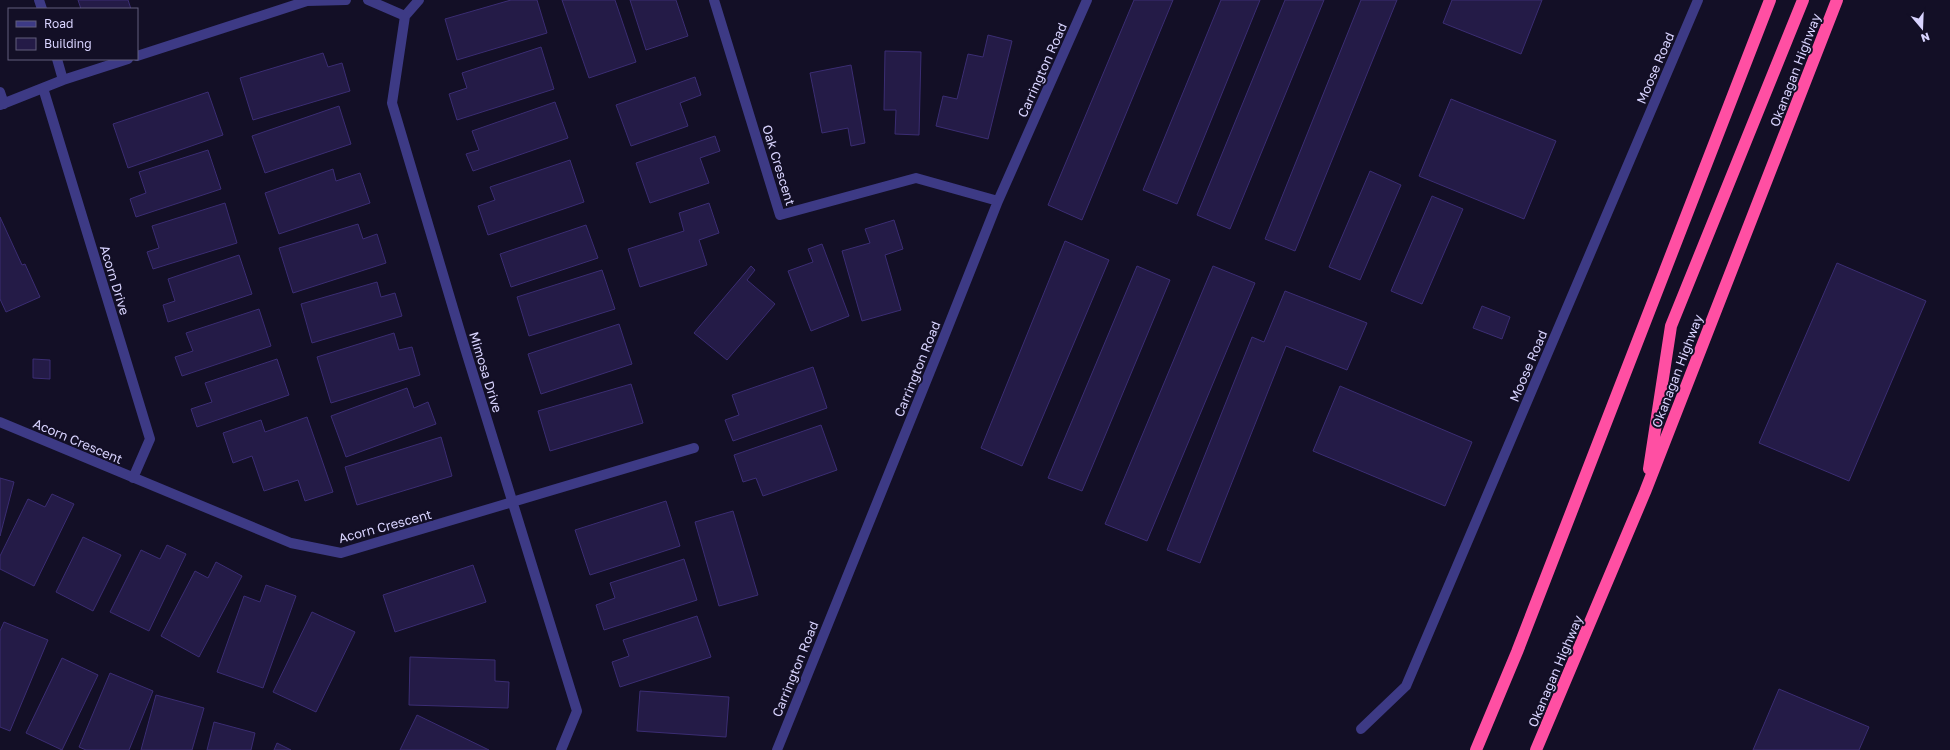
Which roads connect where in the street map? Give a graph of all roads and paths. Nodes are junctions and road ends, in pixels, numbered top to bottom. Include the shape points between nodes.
1 (346, 0) edge
2 (368, 0) edge
3 (419, 0) edge
4 (714, 0) edge
5 (1087, 0) edge
6 (1698, 0) edge
7 (1770, 0) edge
8 (1803, 0) edge
9 (1837, 0) edge
10 (404, 16) junction
11 (138, 56) edge
12 (57, 60) edge
13 (125, 60) edge
14 (64, 80) junction
15 (42, 88) junction
16 (0, 92) edge
17 (2, 105) edge
18 (998, 201) junction
19 (0, 422) edge
20 (694, 448) dead end
21 (133, 478) junction
22 (1645, 492) junction
23 (512, 502) junction
24 (1361, 729) dead end
25 (561, 750) edge
26 (776, 750) edge
27 (1476, 750) edge
28 (1536, 750) edge

1 - 11 street via 307,1
2 - 10 street
3 - 10 street
4 - 18 street, Oak Crescent via 780,215 916,178
5 - 18 street, Carrington Road
6 - 24 street, Moose Road via 1406,686
7 - 27 highway via 1517,652
8 - 22 highway via 1671,326
9 - 22 highway, Okanagan Highway
10 - 23 street, Mimosa Drive via 392,103
12 - 14 street
13 - 14 street
14 - 15 street
15 - 17 street
15 - 21 street, Acorn Drive via 150,440
16 - 17 street
18 - 26 street, Carrington Road
19 - 21 street, Acorn Crescent
20 - 23 street, Acorn Crescent
21 - 23 street, Acorn Crescent via 291,543 342,553
22 - 28 highway, Okanagan Highway
23 - 25 street, Mimosa Drive via 577,711

